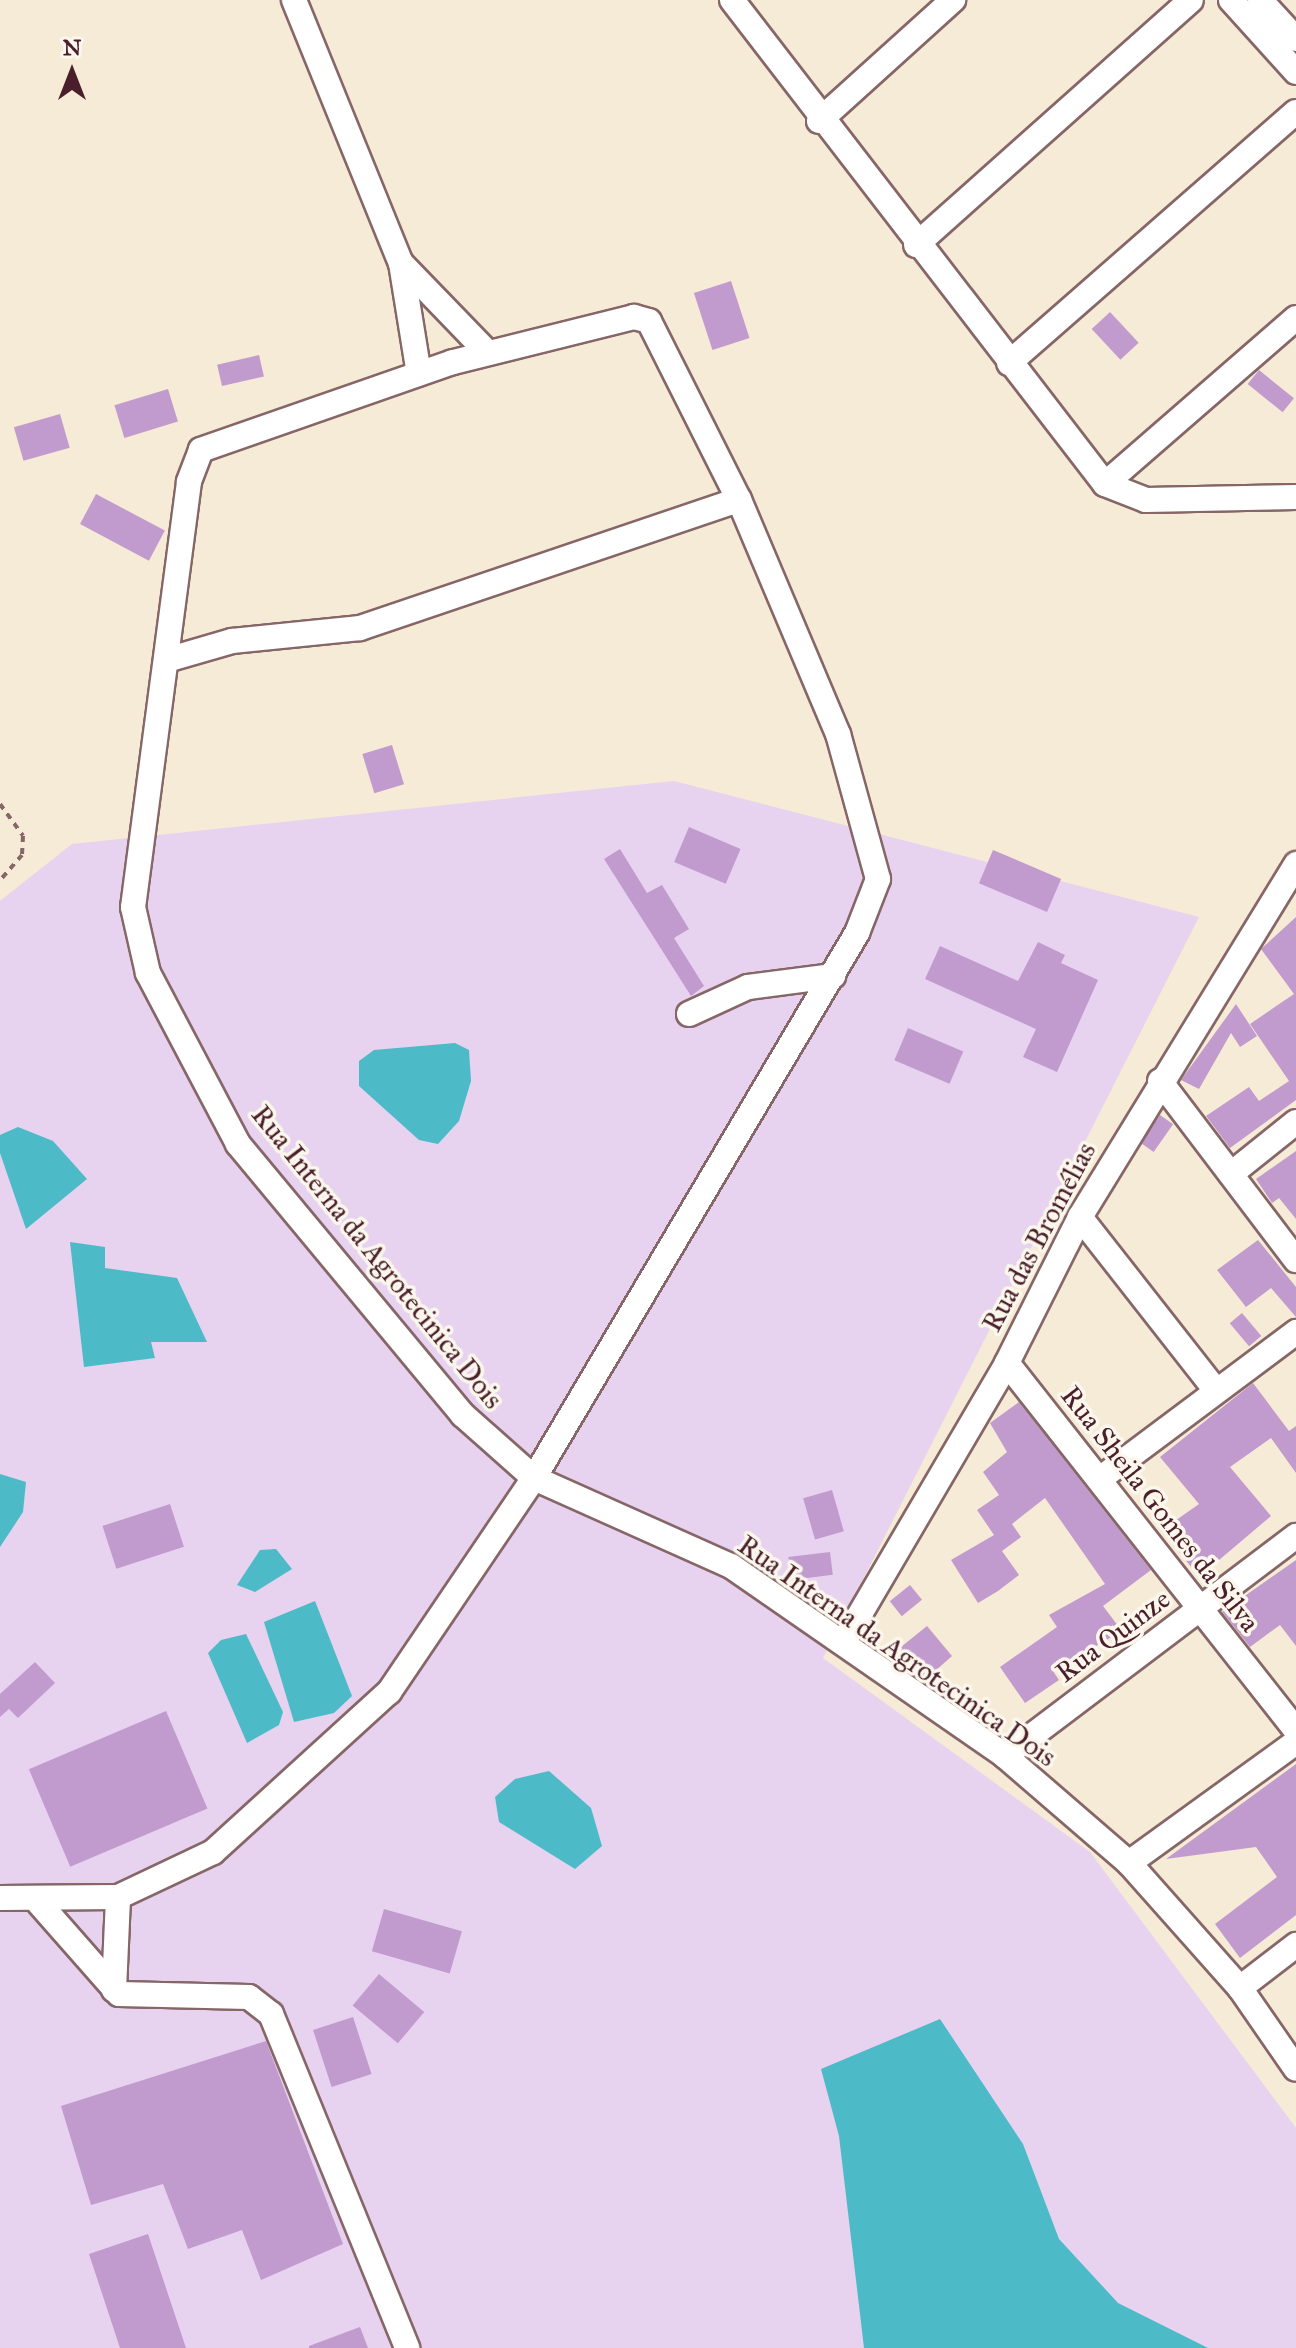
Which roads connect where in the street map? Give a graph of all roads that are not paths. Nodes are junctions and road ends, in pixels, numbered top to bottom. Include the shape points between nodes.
1 (294, 0) edge
2 (732, 0) edge
3 (953, 0) edge
4 (1191, 0) edge
5 (1231, 0) edge
6 (1260, 0) edge
7 (1296, 39) edge
8 (1296, 72) edge
9 (1296, 112) edge
10 (819, 121) junction
11 (916, 245) junction
12 (401, 263) junction
13 (1296, 318) edge
14 (488, 353) junction
15 (1009, 363) junction
16 (419, 374) junction
17 (1105, 484) junction
18 (1296, 497) edge
19 (739, 500) junction
20 (170, 659) junction
21 (1296, 864) edge
22 (833, 976) junction
23 (689, 1014) dead end
24 (1160, 1081) junction
25 (1296, 1122) edge
26 (1231, 1174) junction
27 (1080, 1217) junction
28 (1296, 1260) edge
29 (1296, 1332) edge
30 (1007, 1363) junction
31 (1215, 1389) junction
32 (534, 1478) junction
33 (1101, 1478) junction
34 (1296, 1536) edge
35 (1199, 1609) junction
36 (843, 1643) junction
37 (1296, 1730) edge
38 (1296, 1742) edge
39 (1005, 1756) junction
40 (1129, 1863) junction
41 (118, 1897) junction
42 (0, 1898) edge
43 (39, 1903) junction
44 (1296, 1945) edge
45 (1240, 1988) junction
46 (114, 1990) junction
47 (1296, 2069) edge
48 (407, 2348) edge

1 - 12 street
2 - 10 street
3 - 10 street
4 - 11 street
5 - 8 street
6 - 7 street
9 - 15 street
10 - 11 street
11 - 15 street
12 - 14 street
12 - 16 street
13 - 17 street
14 - 16 street
14 - 19 street via 616,318 649,321
15 - 17 street
16 - 20 street, Rua Interna da Agrotecinica Dois via 201,450 189,482
17 - 18 street via 1146,500
19 - 20 street via 360,628 232,641
19 - 22 street via 838,734 878,879
20 - 32 street, Rua Interna da Agrotecinica Dois via 133,907 148,973 238,1144 463,1415
21 - 24 street, Rua das Bromélias
22 - 23 street via 748,987
22 - 32 street
24 - 26 street
24 - 27 street, Rua das Bromélias
25 - 26 street
26 - 28 street
27 - 30 street, Rua das Bromélias
27 - 31 street
29 - 31 street
30 - 33 street, Rua Sheila Gomes da Silva
30 - 36 street, Rua das Bromélias
31 - 33 street
32 - 36 street, Rua Interna da Agrotecinica Dois via 731,1566
32 - 41 street via 367,1716 213,1852
33 - 35 street, Rua Sheila Gomes da Silva
34 - 35 street, Rua Quinze
35 - 37 street, Rua Sheila Gomes da Silva
35 - 39 street, Rua Quinze
36 - 39 street, Rua Interna da Agrotecinica Dois
38 - 40 street
39 - 40 street, Rua Interna da Agrotecinica Dois
40 - 45 street, Rua Interna da Agrotecinica Dois
41 - 43 street
41 - 46 street
42 - 43 street
43 - 46 street
44 - 45 street
45 - 47 street, Rua Interna da Agrotecinica Dois
46 - 48 street via 249,1997 271,2014

